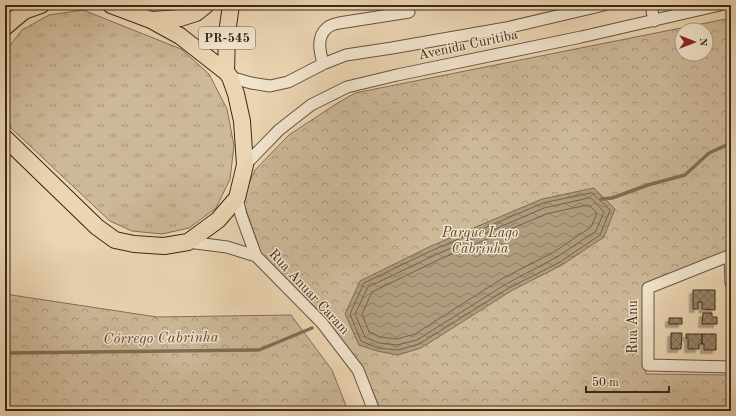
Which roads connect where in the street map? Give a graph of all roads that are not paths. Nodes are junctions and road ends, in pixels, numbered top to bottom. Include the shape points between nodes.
1 (41, 5) edge
2 (111, 5) edge
3 (206, 5) edge
4 (231, 5) edge
5 (604, 5) edge
6 (651, 5) edge
7 (720, 5) edge
8 (409, 12) dead end
9 (151, 20) junction
10 (654, 21) junction
11 (5, 27) edge
12 (323, 64) junction
13 (228, 75) junction
14 (5, 138) edge
15 (245, 165) junction
16 (237, 198) junction
17 (188, 242) junction
18 (730, 255) edge
19 (256, 256) junction
20 (731, 283) edge
21 (731, 367) edge
22 (374, 411) edge

1 - 11 highway via 24,11
2 - 9 highway
3 - 9 highway, PR-545 via 191,15
4 - 13 highway, PR-545 via 227,33
5 - 12 street, Avenida Curitiba via 506,28 346,55
6 - 10 street
7 - 10 street, Avenida Curitiba
8 - 12 street via 328,27 322,33 320,41
9 - 13 highway via 180,36
10 - 15 street, Avenida Curitiba via 347,87 311,105 279,130
12 - 13 street, Avenida Curitiba via 288,82 270,86
13 - 15 highway via 236,94 242,121
14 - 17 highway via 97,227 115,240 164,246
15 - 16 highway
16 - 17 highway via 218,220
16 - 19 street
17 - 19 street via 227,247
18 - 20 street
18 - 21 street, Rua Anu via 648,288 648,365
19 - 22 street, Rua Anuar Caram via 322,323 358,370

